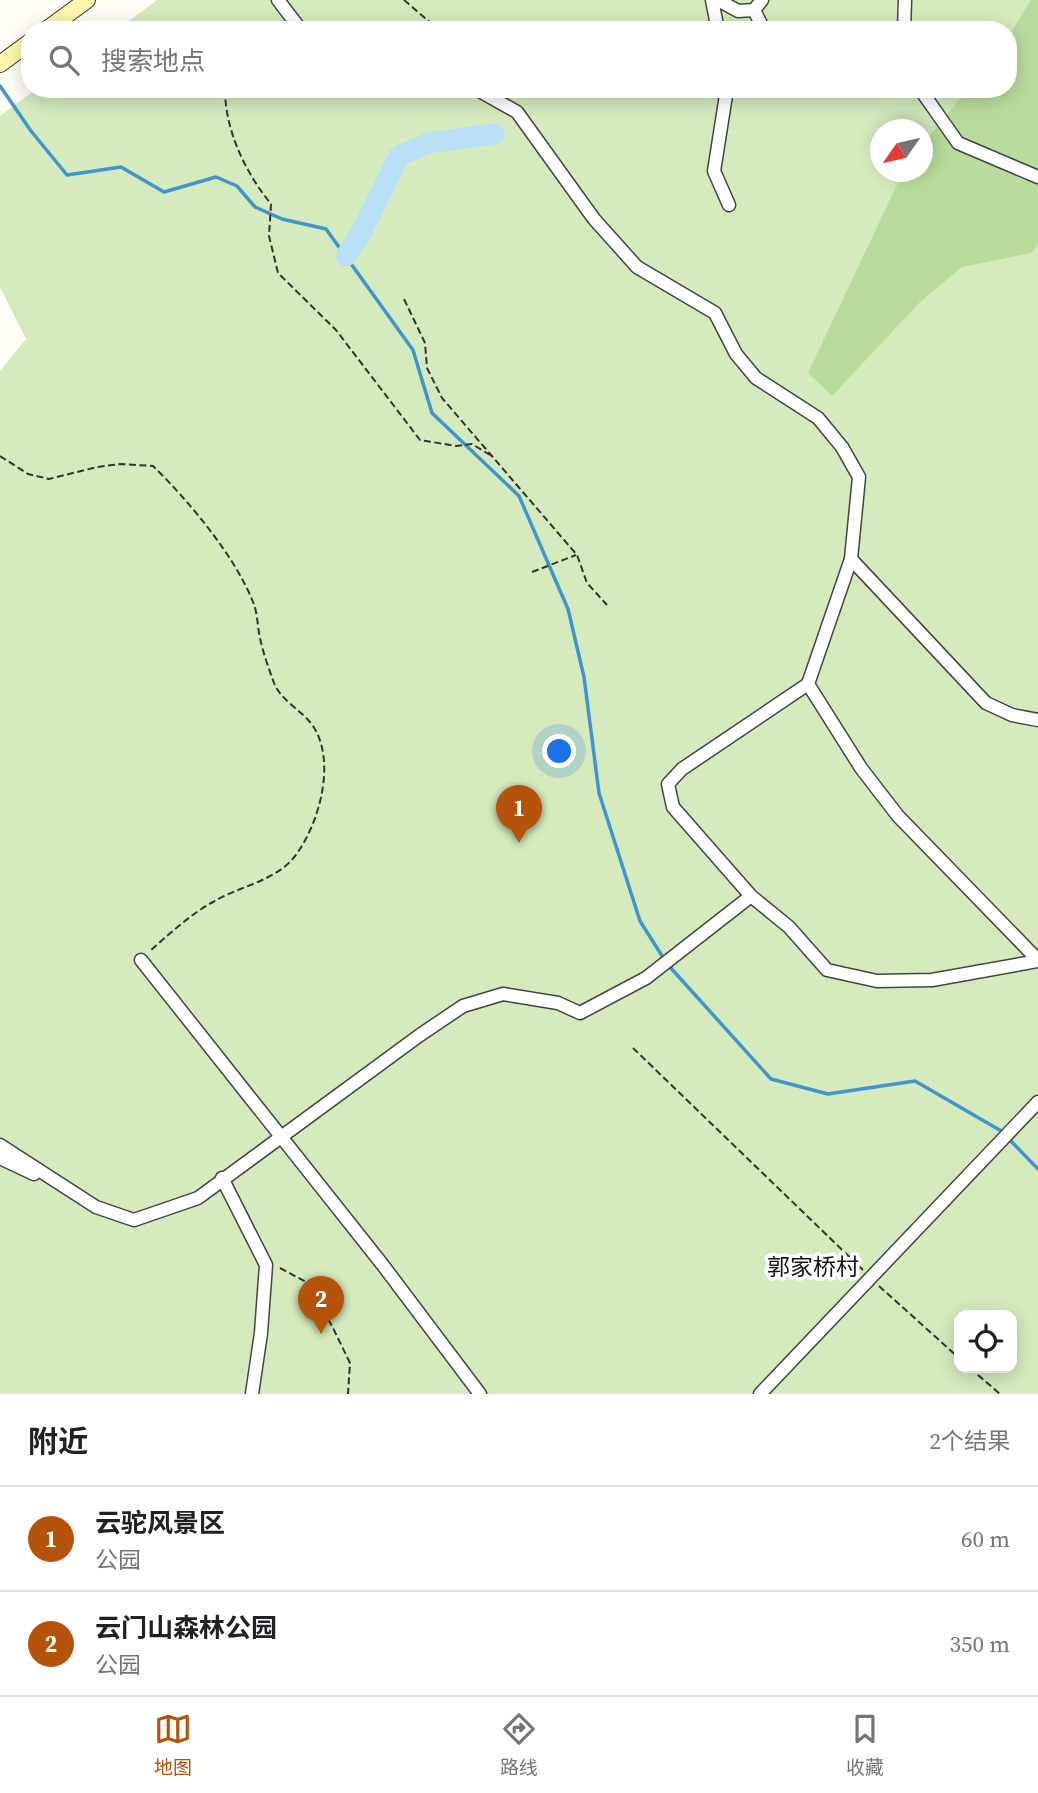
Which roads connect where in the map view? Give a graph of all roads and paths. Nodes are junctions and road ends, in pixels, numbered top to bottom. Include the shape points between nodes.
1 (87, 0) edge
2 (278, 0) edge
3 (404, 0) edge
4 (712, 0) edge
5 (718, 0) edge
6 (905, 0) edge
7 (758, 5) edge
8 (715, 15) junction
9 (58, 21) edge
10 (295, 21) edge
11 (428, 21) edge
12 (699, 21) edge
13 (716, 21) edge
14 (904, 21) edge
15 (21, 49) edge
16 (1, 63) edge
17 (226, 98) edge
18 (492, 98) edge
19 (726, 98) edge
20 (926, 98) edge
21 (1038, 177) edge
22 (729, 205) dead end
23 (404, 299) dead end
24 (490, 454) junction
25 (0, 457) edge
26 (577, 555) junction
27 (851, 559) junction
28 (532, 572) dead end
29 (607, 605) dead end
30 (808, 684) junction
31 (1038, 720) edge
32 (751, 897) junction
33 (141, 960) joint
34 (1038, 960) edge
35 (633, 1048) dead end
36 (1038, 1102) edge
37 (280, 1136) junction
38 (0, 1145) edge
39 (0, 1158) edge
40 (222, 1178) junction
41 (66, 1188) junction
42 (266, 1265) junction
43 (871, 1279) junction
44 (954, 1354) edge
45 (976, 1373) edge
46 (252, 1394) edge
47 (348, 1394) edge
48 (480, 1394) edge
49 (760, 1394) edge
50 (1000, 1394) edge

1 - 9 main road
2 - 10 street
3 - 11 path
4 - 8 street
5 - 7 street via 738,11
6 - 14 street
8 - 12 path
8 - 13 street
15 - 16 main road
17 - 24 path via 229,127 271,204 269,236 278,274 345,341 420,440 471,444
18 - 27 street via 517,112 594,219 637,267 715,313 736,354 756,378 818,418 842,447 859,477
19 - 22 street via 714,171
20 - 21 street via 958,143
23 - 24 path via 425,343 434,387
24 - 26 path
25 - 33 path via 28,474 49,479 97,467 153,466 199,515 252,599 274,684 313,726 319,741 325,767 323,785 298,854 269,879 210,903
26 - 28 path
26 - 29 path via 587,583
27 - 30 street
27 - 31 street via 986,703
30 - 32 street via 682,769 668,784 673,807
30 - 34 street via 898,816
32 - 34 street via 789,927 827,970 840,973 877,981 932,980
32 - 37 street via 646,978 580,1013 558,1003 503,994 463,1006
33 - 37 street
35 - 43 path
36 - 43 street
37 - 40 street
37 - 48 street
38 - 41 street
39 - 41 street
40 - 41 street via 198,1198 134,1220 96,1207
40 - 42 street
42 - 46 street
42 - 47 path via 308,1283 349,1363
43 - 44 path
43 - 49 street
45 - 50 path

